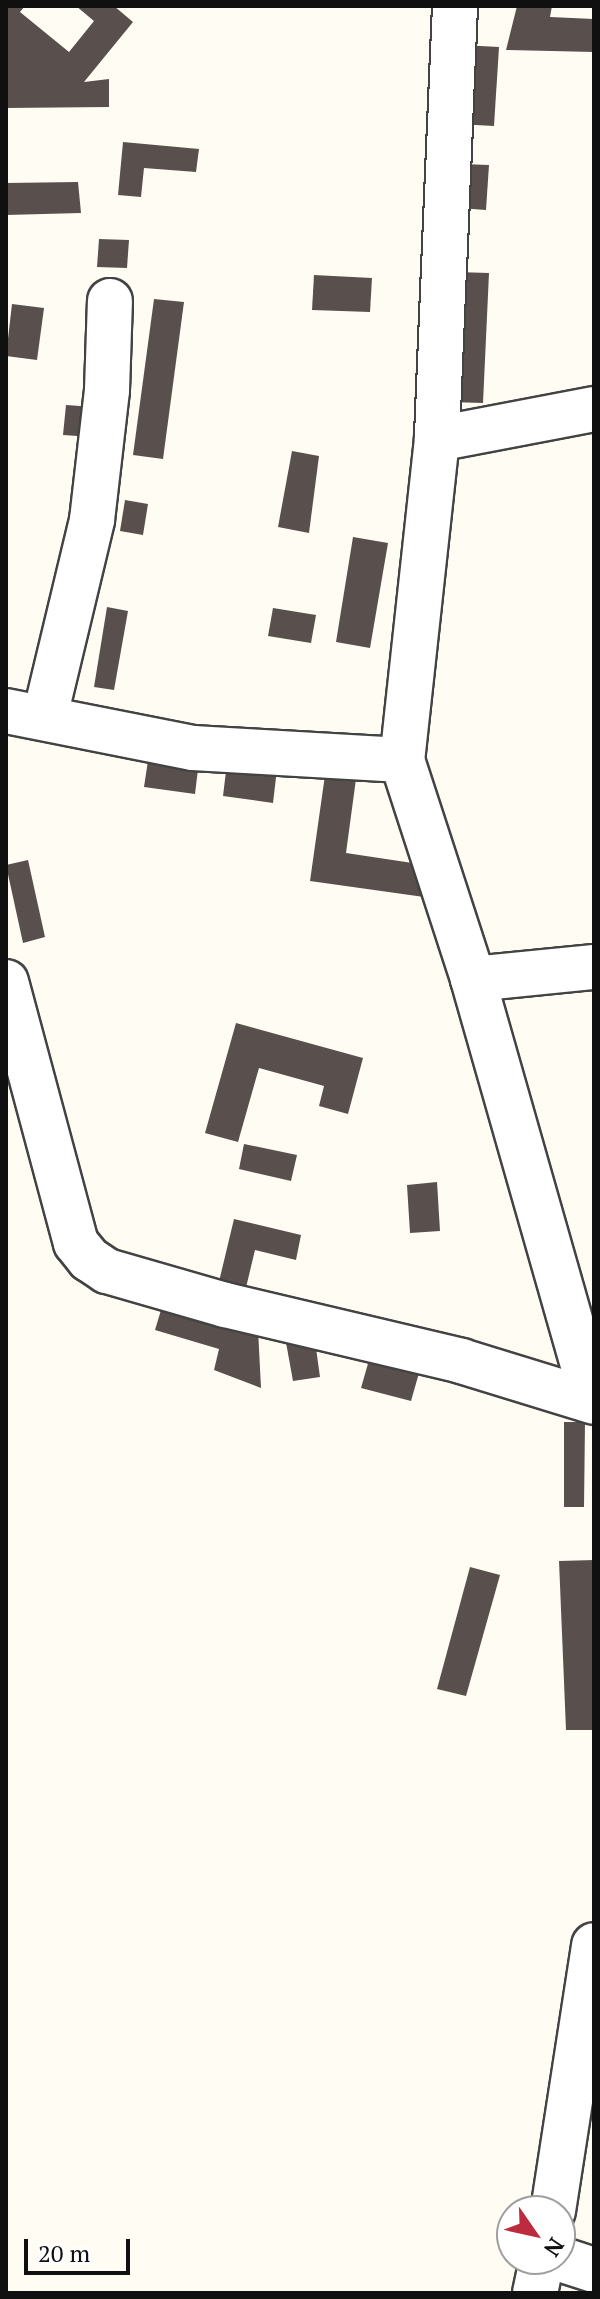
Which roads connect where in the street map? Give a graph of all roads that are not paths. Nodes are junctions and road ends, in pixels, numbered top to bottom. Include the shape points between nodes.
1 (455, 6) edge
2 (110, 301) dead end
3 (594, 409) edge
4 (437, 439) junction
5 (26, 714) edge
6 (402, 760) junction
7 (594, 967) edge
8 (473, 979) junction
9 (6, 982) edge
10 (593, 1400) edge
11 (594, 1945) edge
12 (555, 2195) edge

1 - 4 street
2 - 5 street via 107,390 92,520
3 - 4 street
4 - 6 street
5 - 6 street via 193,748
6 - 8 street
7 - 8 street
8 - 10 street
9 - 10 street via 76,1243 89,1259 107,1271 225,1305
11 - 12 street

